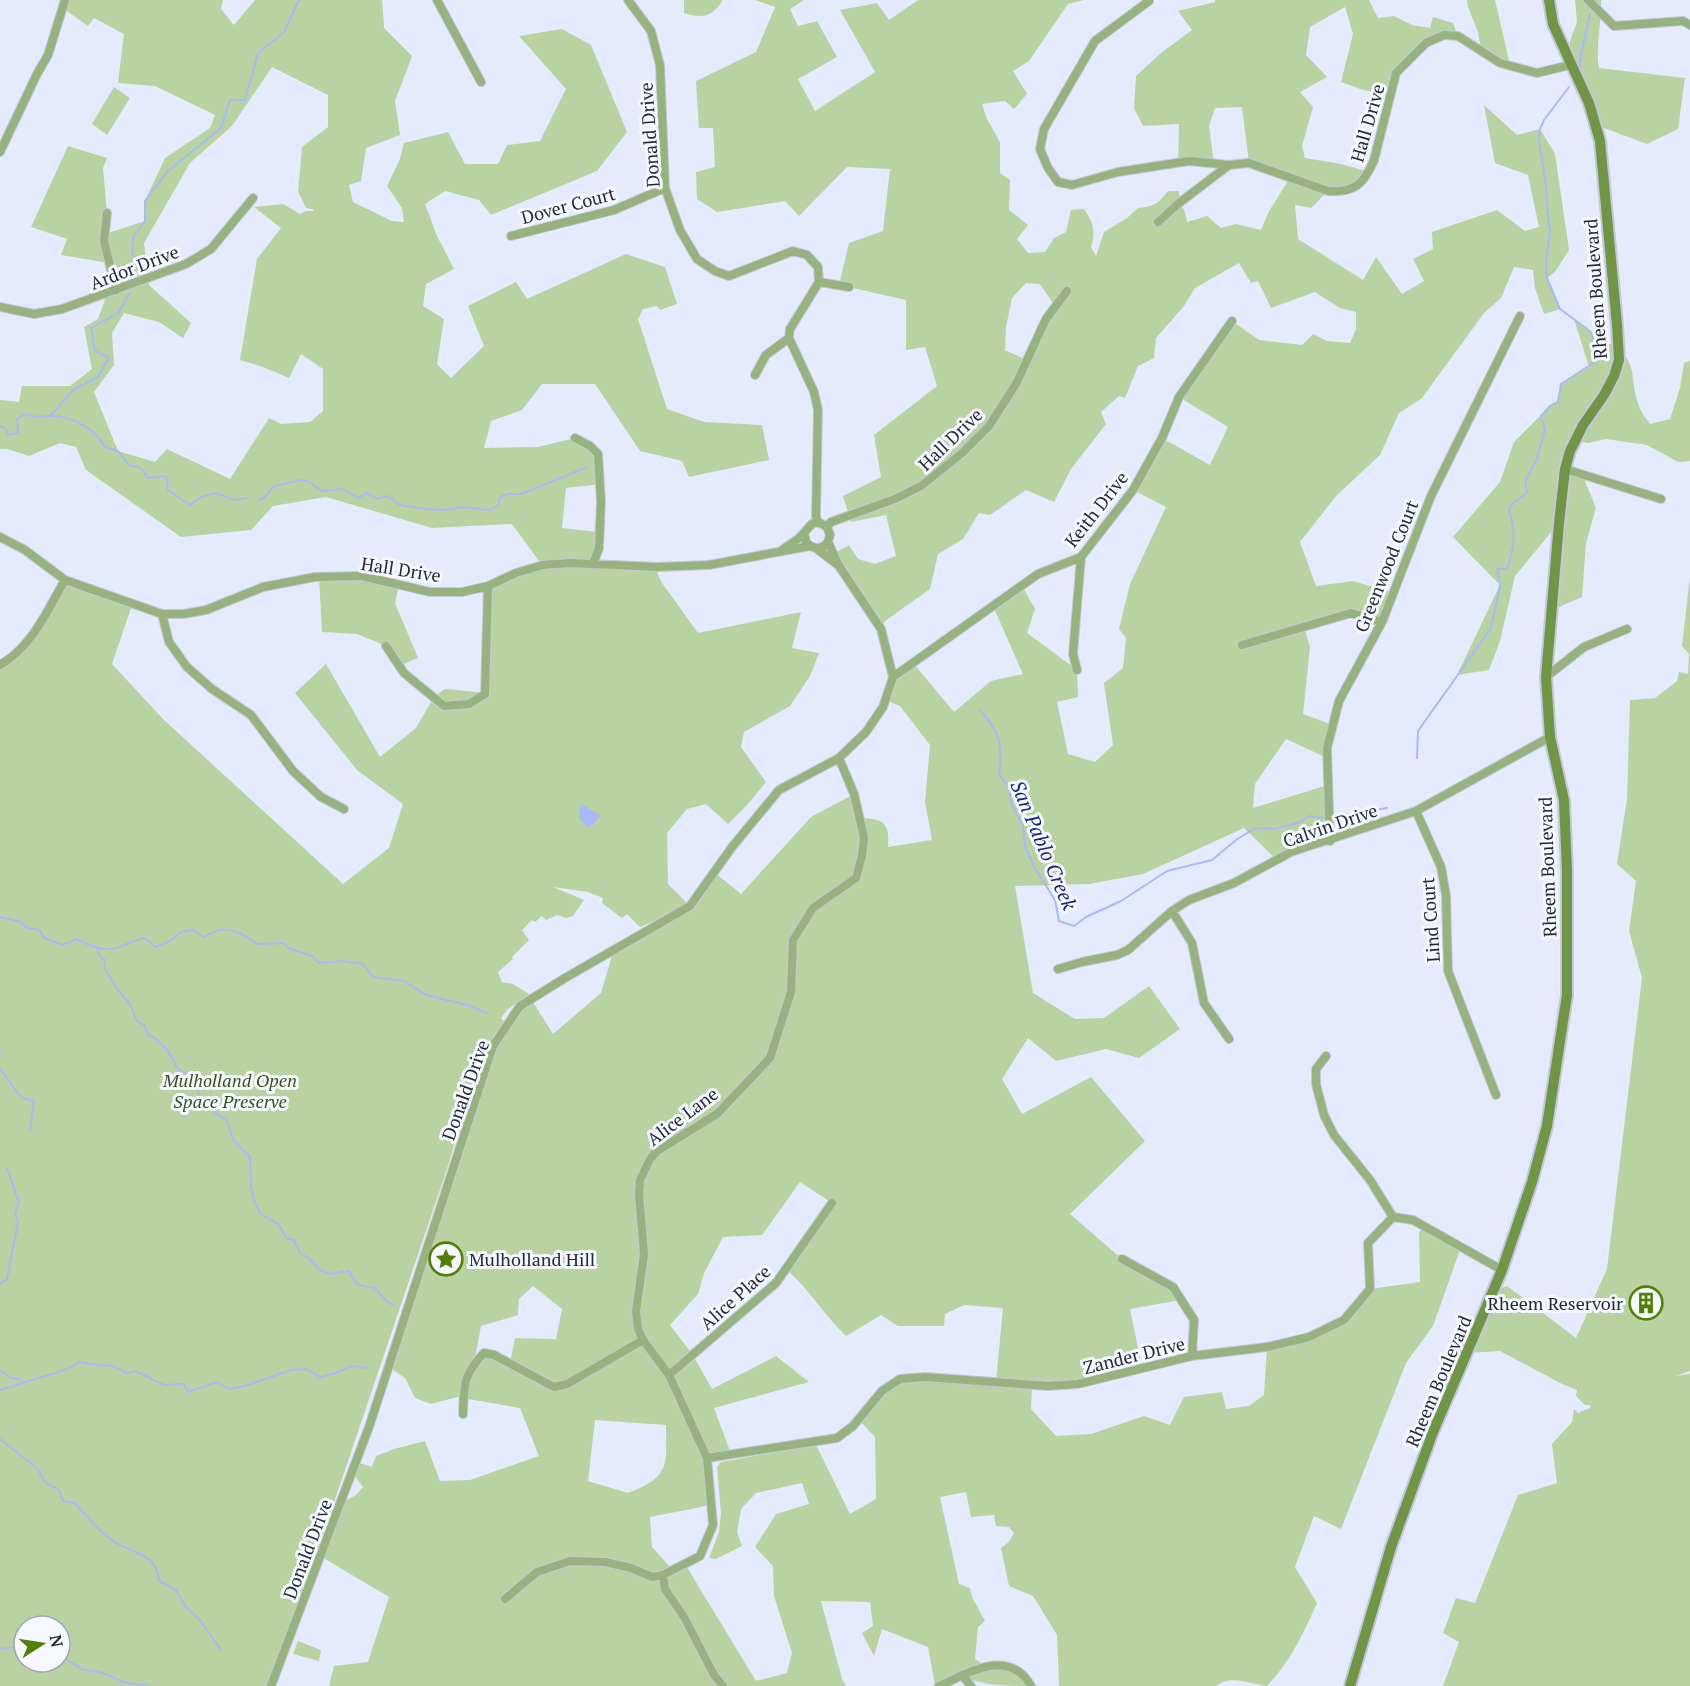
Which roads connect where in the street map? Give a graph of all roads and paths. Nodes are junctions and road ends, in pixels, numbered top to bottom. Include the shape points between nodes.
1 (65, 0) edge
2 (437, 0) edge
3 (628, 0) edge
4 (1549, 0) edge
5 (1588, 0) edge
6 (1149, 2) dead end
7 (1690, 25) edge
8 (1570, 65) junction
9 (481, 82) dead end
10 (0, 152) edge
11 (1229, 165) junction
12 (665, 188) junction
13 (253, 198) dead end
14 (107, 213) dead end
15 (1158, 222) dead end
16 (512, 236) dead end
17 (819, 282) junction
18 (849, 287) dead end
19 (116, 291) junction
20 (1067, 291) dead end
21 (0, 307) edge
22 (1520, 316) dead end
23 (1232, 321) dead end
24 (789, 338) junction
25 (755, 375) dead end
26 (574, 438) dead end
27 (1565, 469) junction
28 (1661, 499) dead end
29 (818, 522) junction
30 (827, 527) junction
31 (804, 533) junction
32 (0, 537) edge
33 (828, 542) junction
34 (813, 547) junction
35 (780, 552) junction
36 (1081, 558) junction
37 (593, 564) junction
38 (839, 566) junction
39 (65, 580) junction
40 (488, 586) junction
41 (162, 614) junction
42 (1382, 622) junction
43 (1627, 629) dead end
44 (1242, 645) dead end
45 (386, 646) dead end
46 (0, 664) edge
47 (1077, 670) dead end
48 (893, 677) junction
49 (1546, 677) junction
50 (1550, 737) junction
51 (839, 758) junction
52 (344, 809) dead end
53 (1416, 812) junction
54 (1330, 841) junction
55 (1172, 911) junction
56 (1058, 969) dead end
57 (1229, 1039) dead end
58 (1326, 1056) dead end
59 (1496, 1095) dead end
60 (832, 1203) dead end
61 (1394, 1217) junction
62 (1122, 1259) dead end
63 (1502, 1270) junction
64 (643, 1340) junction
65 (1192, 1356) junction
66 (669, 1375) junction
67 (463, 1414) dead end
68 (707, 1458) junction
69 (663, 1575) junction
70 (505, 1599) dead end
71 (962, 1675) junction
72 (272, 1686) edge
73 (723, 1686) edge
74 (939, 1686) edge
75 (972, 1686) edge
76 (1032, 1686) edge
77 (1350, 1686) edge

1 - 10 street via 48,55
2 - 9 street
3 - 12 street, Donald Drive via 651,32 660,65
4 - 8 street, Rheem Boulevard via 1553,24
5 - 7 street via 1614,27 1683,21
6 - 11 street via 1095,40 1044,129 1040,149 1048,168 1058,182 1072,185 1152,165 1189,161
8 - 11 street, Hall Drive via 1537,73 1500,63 1458,36 1444,35 1426,43 1396,73 1374,160 1363,182 1340,192 1328,191 1249,163
8 - 27 street, Rheem Boulevard via 1589,104 1600,141 1619,360 1609,385 1570,451
11 - 15 street
12 - 16 street, Dover Court via 614,210
12 - 17 street, Donald Drive via 680,230 698,259 715,271 729,276 737,274 794,250 807,255 818,267
13 - 19 street, Ardor Drive via 211,249 186,264
14 - 19 street via 104,241
17 - 18 street
17 - 24 street via 790,329
19 - 21 street, Ardor Drive via 63,309 34,314
20 - 30 street, Hall Drive via 1046,319 1016,384 989,426 961,454 921,486
22 - 42 street, Greenwood Court via 1431,496
23 - 36 street, Keith Drive via 1179,398 1133,490
24 - 25 street via 766,355
24 - 29 street via 814,392 818,410
26 - 37 street via 598,454 599,548
27 - 28 street
27 - 49 street, Rheem Boulevard
29 - 30 street
29 - 31 street via 809,525
30 - 33 street
31 - 34 street
31 - 35 street, Hall Drive
32 - 39 street, Hall Drive via 26,550
33 - 34 street
33 - 38 street
34 - 35 street, Hall Drive
34 - 38 street
35 - 37 street, Hall Drive via 709,565
36 - 47 street via 1073,654
36 - 48 street, Keith Drive via 1038,574
37 - 40 street, Hall Drive via 543,565
38 - 48 street via 881,629
39 - 41 street, Hall Drive
39 - 46 street via 27,644
40 - 41 street, Hall Drive via 462,592 430,592 362,576 315,577 263,587 206,610
40 - 45 street via 485,694 469,704 444,706 404,673
41 - 52 street via 169,642 187,668 250,715 292,771 321,797
42 - 44 street via 1351,613
42 - 54 street, Greenwood Court via 1339,701 1327,748
43 - 49 street via 1584,647
48 - 51 street, Donald Drive via 884,706 866,732
49 - 50 street, Rheem Boulevard
50 - 53 street, Calvin Drive
50 - 63 street, Rheem Boulevard via 1564,800 1567,995 1547,1126
51 - 64 street, Alice Lane via 854,794 864,838 856,878 813,908 793,940 791,992 770,1058 717,1114 667,1144 645,1169 639,1195 644,1254 636,1311
51 - 72 street, Donald Drive via 779,790 690,906 520,1006 493,1046 369,1427
53 - 54 street, Calvin Drive
53 - 59 street, Lind Court via 1441,867 1446,895 1448,971
54 - 55 street, Calvin Drive via 1291,852
55 - 56 street, Calvin Drive via 1128,950
55 - 57 street via 1192,943 1204,1003
58 - 61 street via 1316,1069 1324,1115 1334,1135
60 - 66 street, Alice Place via 776,1283
61 - 63 street via 1413,1220
61 - 65 street, Zander Drive via 1368,1243 1370,1289 1344,1320 1309,1337 1267,1347
62 - 65 street via 1173,1287 1194,1320
63 - 77 street, Rheem Boulevard via 1433,1432 1395,1537
64 - 66 street, Alice Lane
64 - 67 street via 567,1384 554,1387 484,1353 464,1382
65 - 68 street, Zander Drive via 1078,1384 900,1379 882,1391 853,1426 837,1438
66 - 68 street, Alice Lane
68 - 69 street, Alice Lane via 713,1525 700,1556
69 - 70 street via 652,1577 605,1562 570,1561 537,1572
69 - 73 street via 665,1589
71 - 74 street
71 - 75 street
71 - 76 street via 998,1664 1011,1667

